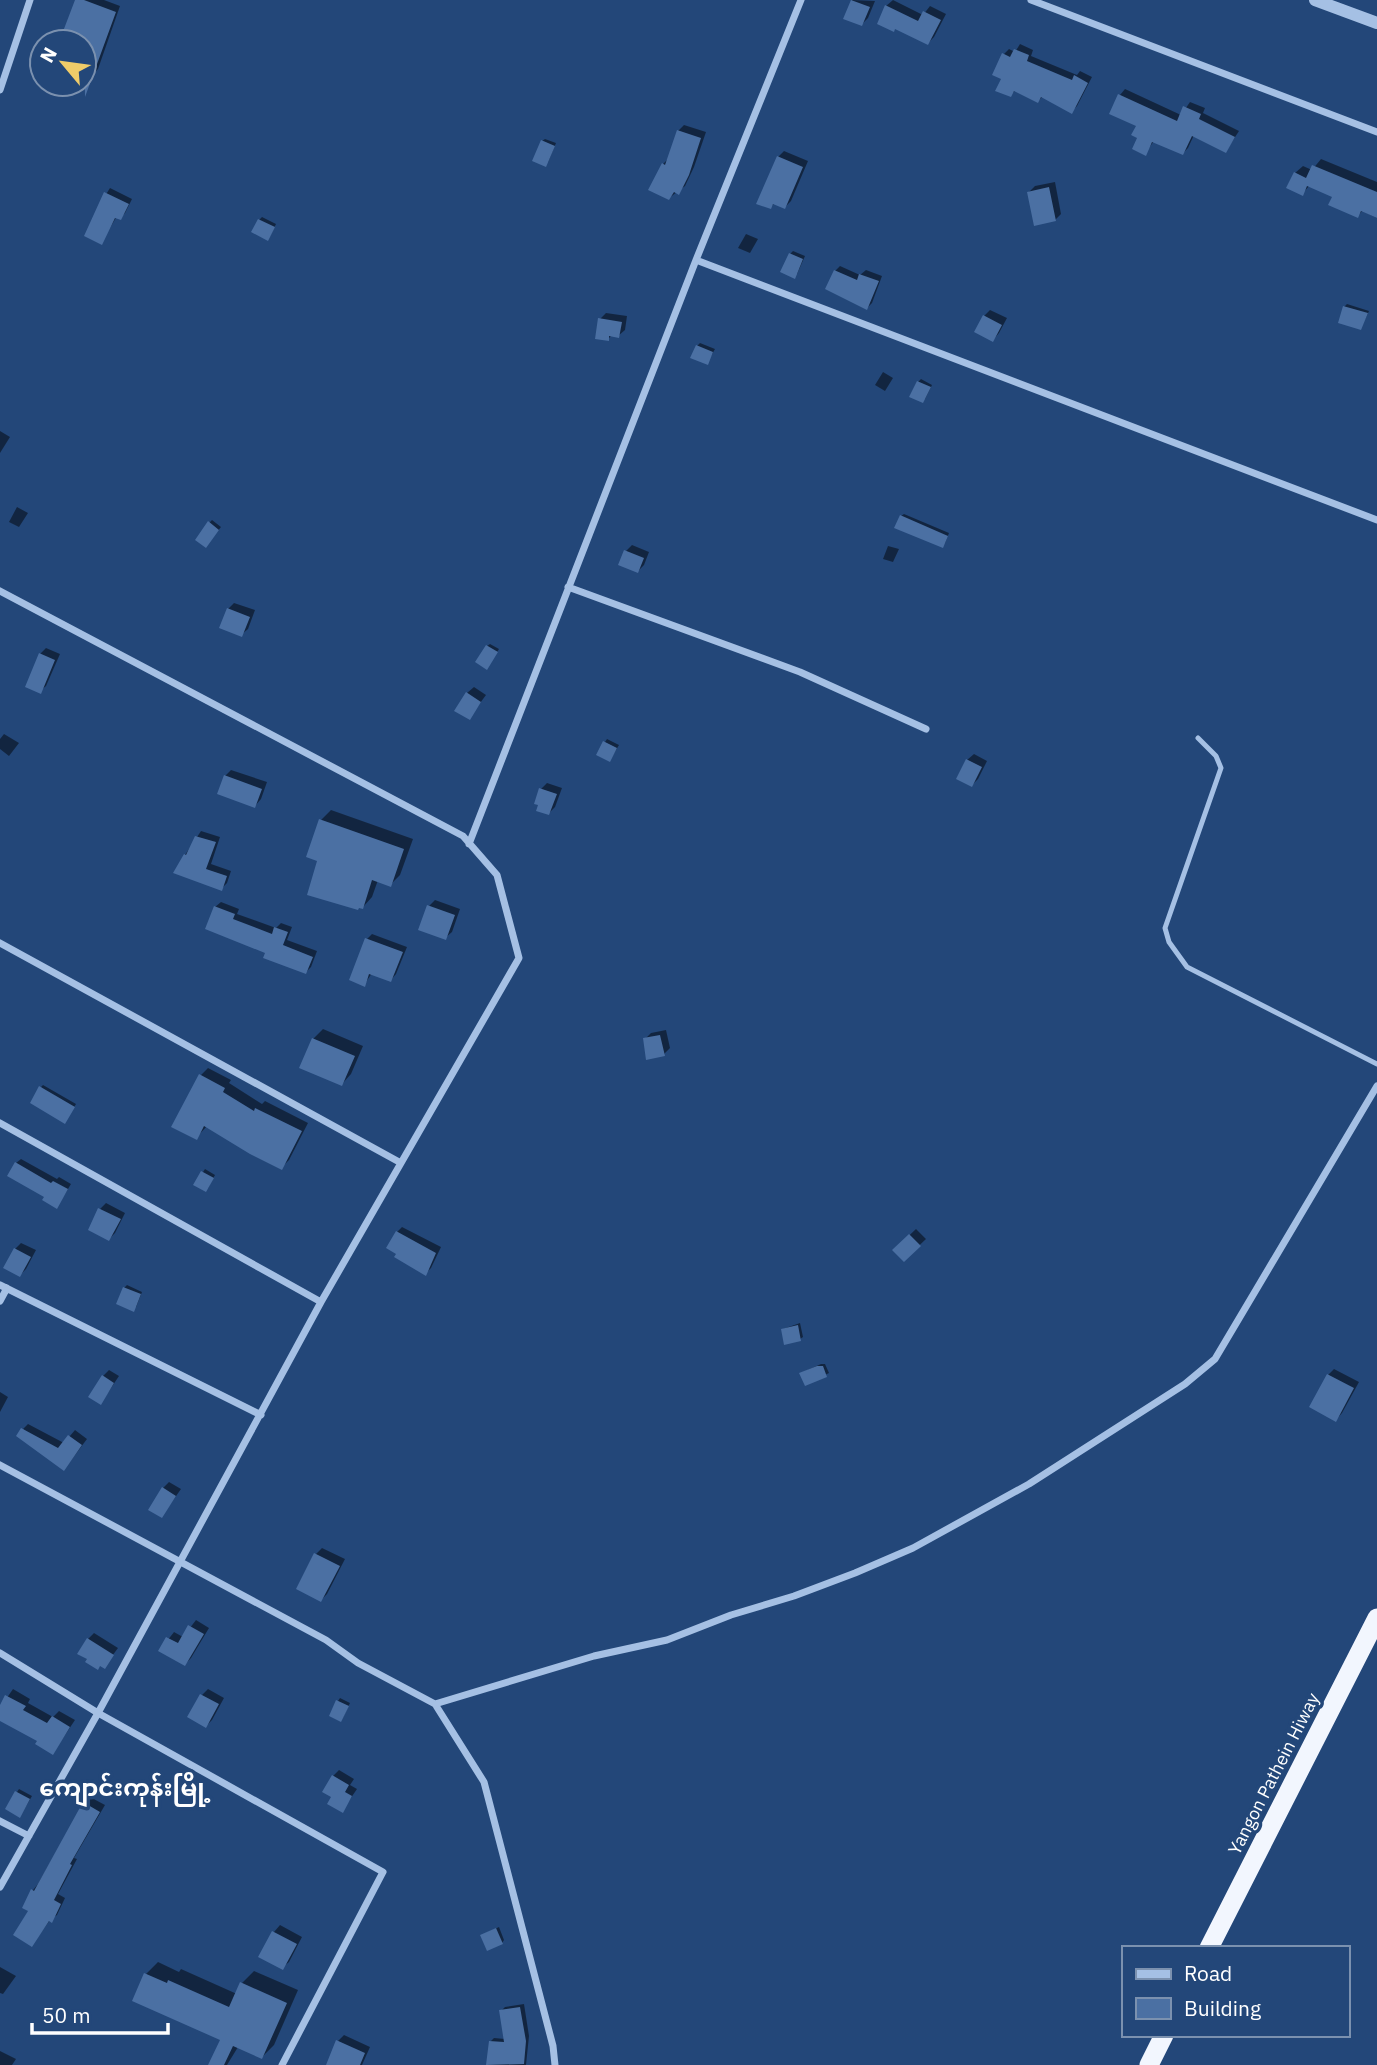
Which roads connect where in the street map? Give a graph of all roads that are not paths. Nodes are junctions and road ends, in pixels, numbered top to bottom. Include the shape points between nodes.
1 (30, 0) edge
2 (801, 0) edge
3 (1031, 0) edge
4 (1315, 0) edge
5 (1377, 23) edge
6 (0, 90) edge
7 (1377, 132) edge
8 (696, 260) junction
9 (1377, 520) edge
10 (568, 587) junction
11 (0, 591) edge
12 (926, 729) dead end
13 (1198, 738) dead end
14 (469, 844) junction
15 (0, 943) edge
16 (1377, 1064) edge
17 (1377, 1086) edge
18 (0, 1123) edge
19 (401, 1163) junction
20 (3, 1286) edge
21 (0, 1301) edge
22 (321, 1302) junction
23 (261, 1415) junction
24 (0, 1465) edge
25 (180, 1563) junction
26 (1377, 1618) edge
27 (0, 1653) edge
28 (435, 1704) junction
29 (98, 1713) junction
30 (0, 1821) edge
31 (29, 1836) junction
32 (0, 1887) edge
33 (1210, 1946) edge
34 (1163, 2037) edge
35 (282, 2065) edge
36 (555, 2065) edge
37 (1149, 2065) edge

1 - 6 street
2 - 8 street
3 - 7 street
4 - 5 street
8 - 9 street
8 - 10 street
10 - 12 street via 800,671
10 - 14 street
11 - 14 street via 463,836
13 - 16 lane via 1216,756 1220,768 1165,928 1169,942 1187,967
14 - 19 street via 497,875 519,958
15 - 19 street
17 - 28 street via 1215,1359 1185,1384 1029,1484 913,1548 855,1573 667,1640 594,1656
18 - 22 street
19 - 22 street
20 - 21 street
20 - 23 street
22 - 23 street
23 - 25 street
24 - 25 street
25 - 28 street
25 - 29 street
26 - 33 highway, Yangon Pathein Hiway
27 - 29 street
28 - 36 street via 484,1782
29 - 31 street
29 - 35 street via 383,1872
30 - 31 street
31 - 32 street
34 - 37 highway

